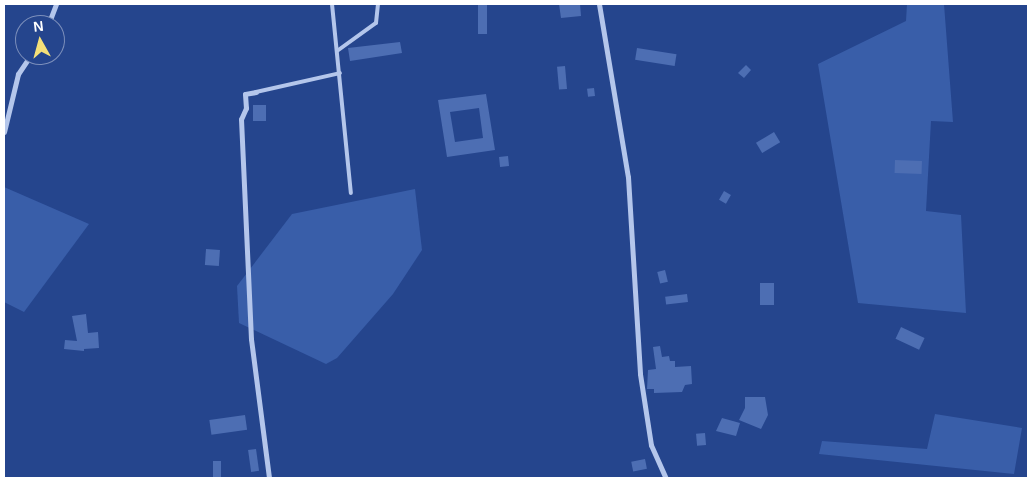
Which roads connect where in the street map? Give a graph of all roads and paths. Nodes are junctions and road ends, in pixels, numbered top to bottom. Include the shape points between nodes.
1 (332, 4) edge
2 (378, 4) edge
3 (599, 4) edge
4 (337, 51) junction
5 (24, 65) edge
6 (340, 73) junction
7 (256, 92) joint
8 (4, 132) edge
9 (351, 193) dead end
10 (269, 478) edge
11 (666, 478) edge

1 - 4 lane
2 - 4 lane via 376,23
3 - 11 street via 628,177 632,279 642,383 651,445
4 - 6 lane
5 - 8 street via 18,74
6 - 7 lane
6 - 9 lane
7 - 10 street via 245,94 246,108 241,119 251,340

